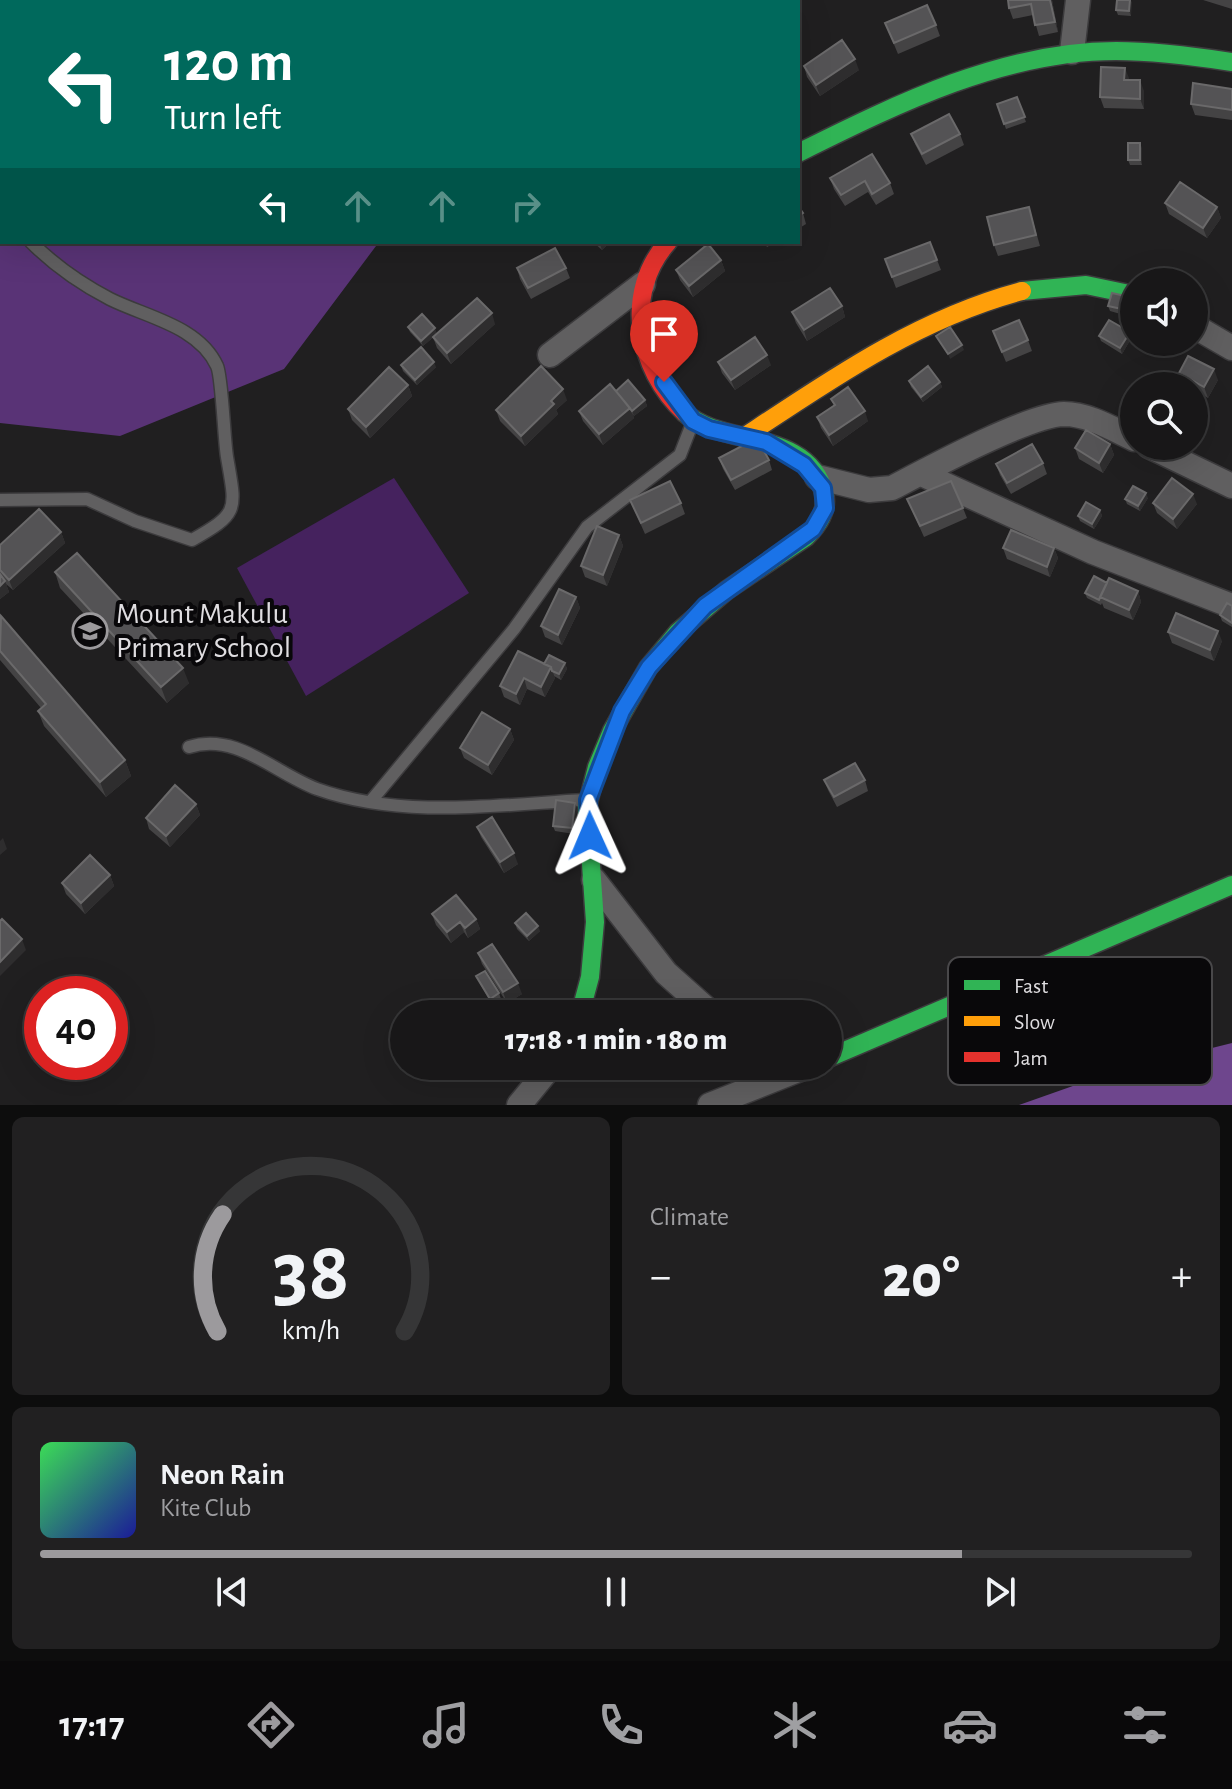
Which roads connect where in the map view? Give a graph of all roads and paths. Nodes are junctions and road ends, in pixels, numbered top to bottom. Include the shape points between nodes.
1 (1078, 0) edge
2 (1072, 52) junction
3 (1232, 62) edge
4 (800, 152) edge
5 (33, 244) edge
6 (666, 244) edge
7 (643, 284) junction
8 (1120, 290) edge
9 (1208, 334) edge
10 (1232, 348) edge
11 (550, 355) dead end
12 (693, 421) junction
13 (759, 433) junction
14 (1120, 433) edge
15 (1178, 460) edge
16 (922, 474) junction
17 (817, 477) junction
18 (1232, 486) edge
19 (853, 487) junction
20 (0, 500) edge
21 (825, 508) junction
22 (1232, 606) edge
23 (189, 747) dead end
24 (588, 800) junction
25 (371, 801) junction
26 (594, 880) junction
27 (1232, 885) edge
28 (1064, 957) edge
29 (583, 1000) edge
30 (697, 1000) edge
31 (948, 1007) edge
32 (842, 1052) edge
33 (540, 1080) edge
34 (768, 1080) edge
35 (519, 1105) edge
36 (710, 1105) edge

1 - 2 street
2 - 3 street via 1162,51
2 - 4 street via 963,77
5 - 20 lane via 110,299 205,345 219,369 233,506 224,522 192,540 87,499
6 - 7 street via 649,265
7 - 11 street
7 - 12 street via 641,336 664,382
8 - 13 street via 1067,284 1011,291 880,349
9 - 10 street
12 - 13 street via 709,429
12 - 25 lane via 680,455 587,527 514,629
13 - 17 street
14 - 16 street via 1087,418 1061,414 1020,426
15 - 18 street
16 - 19 street via 882,491
16 - 22 street via 1093,552
17 - 19 street
17 - 21 street
19 - 21 street
21 - 24 street via 813,529 705,606 649,667 622,711
23 - 25 lane via 207,741 226,743 317,789
24 - 25 lane via 451,808
24 - 26 street
26 - 29 street via 595,953
26 - 30 street via 658,964
27 - 28 street
31 - 32 street
33 - 35 street
34 - 36 street

